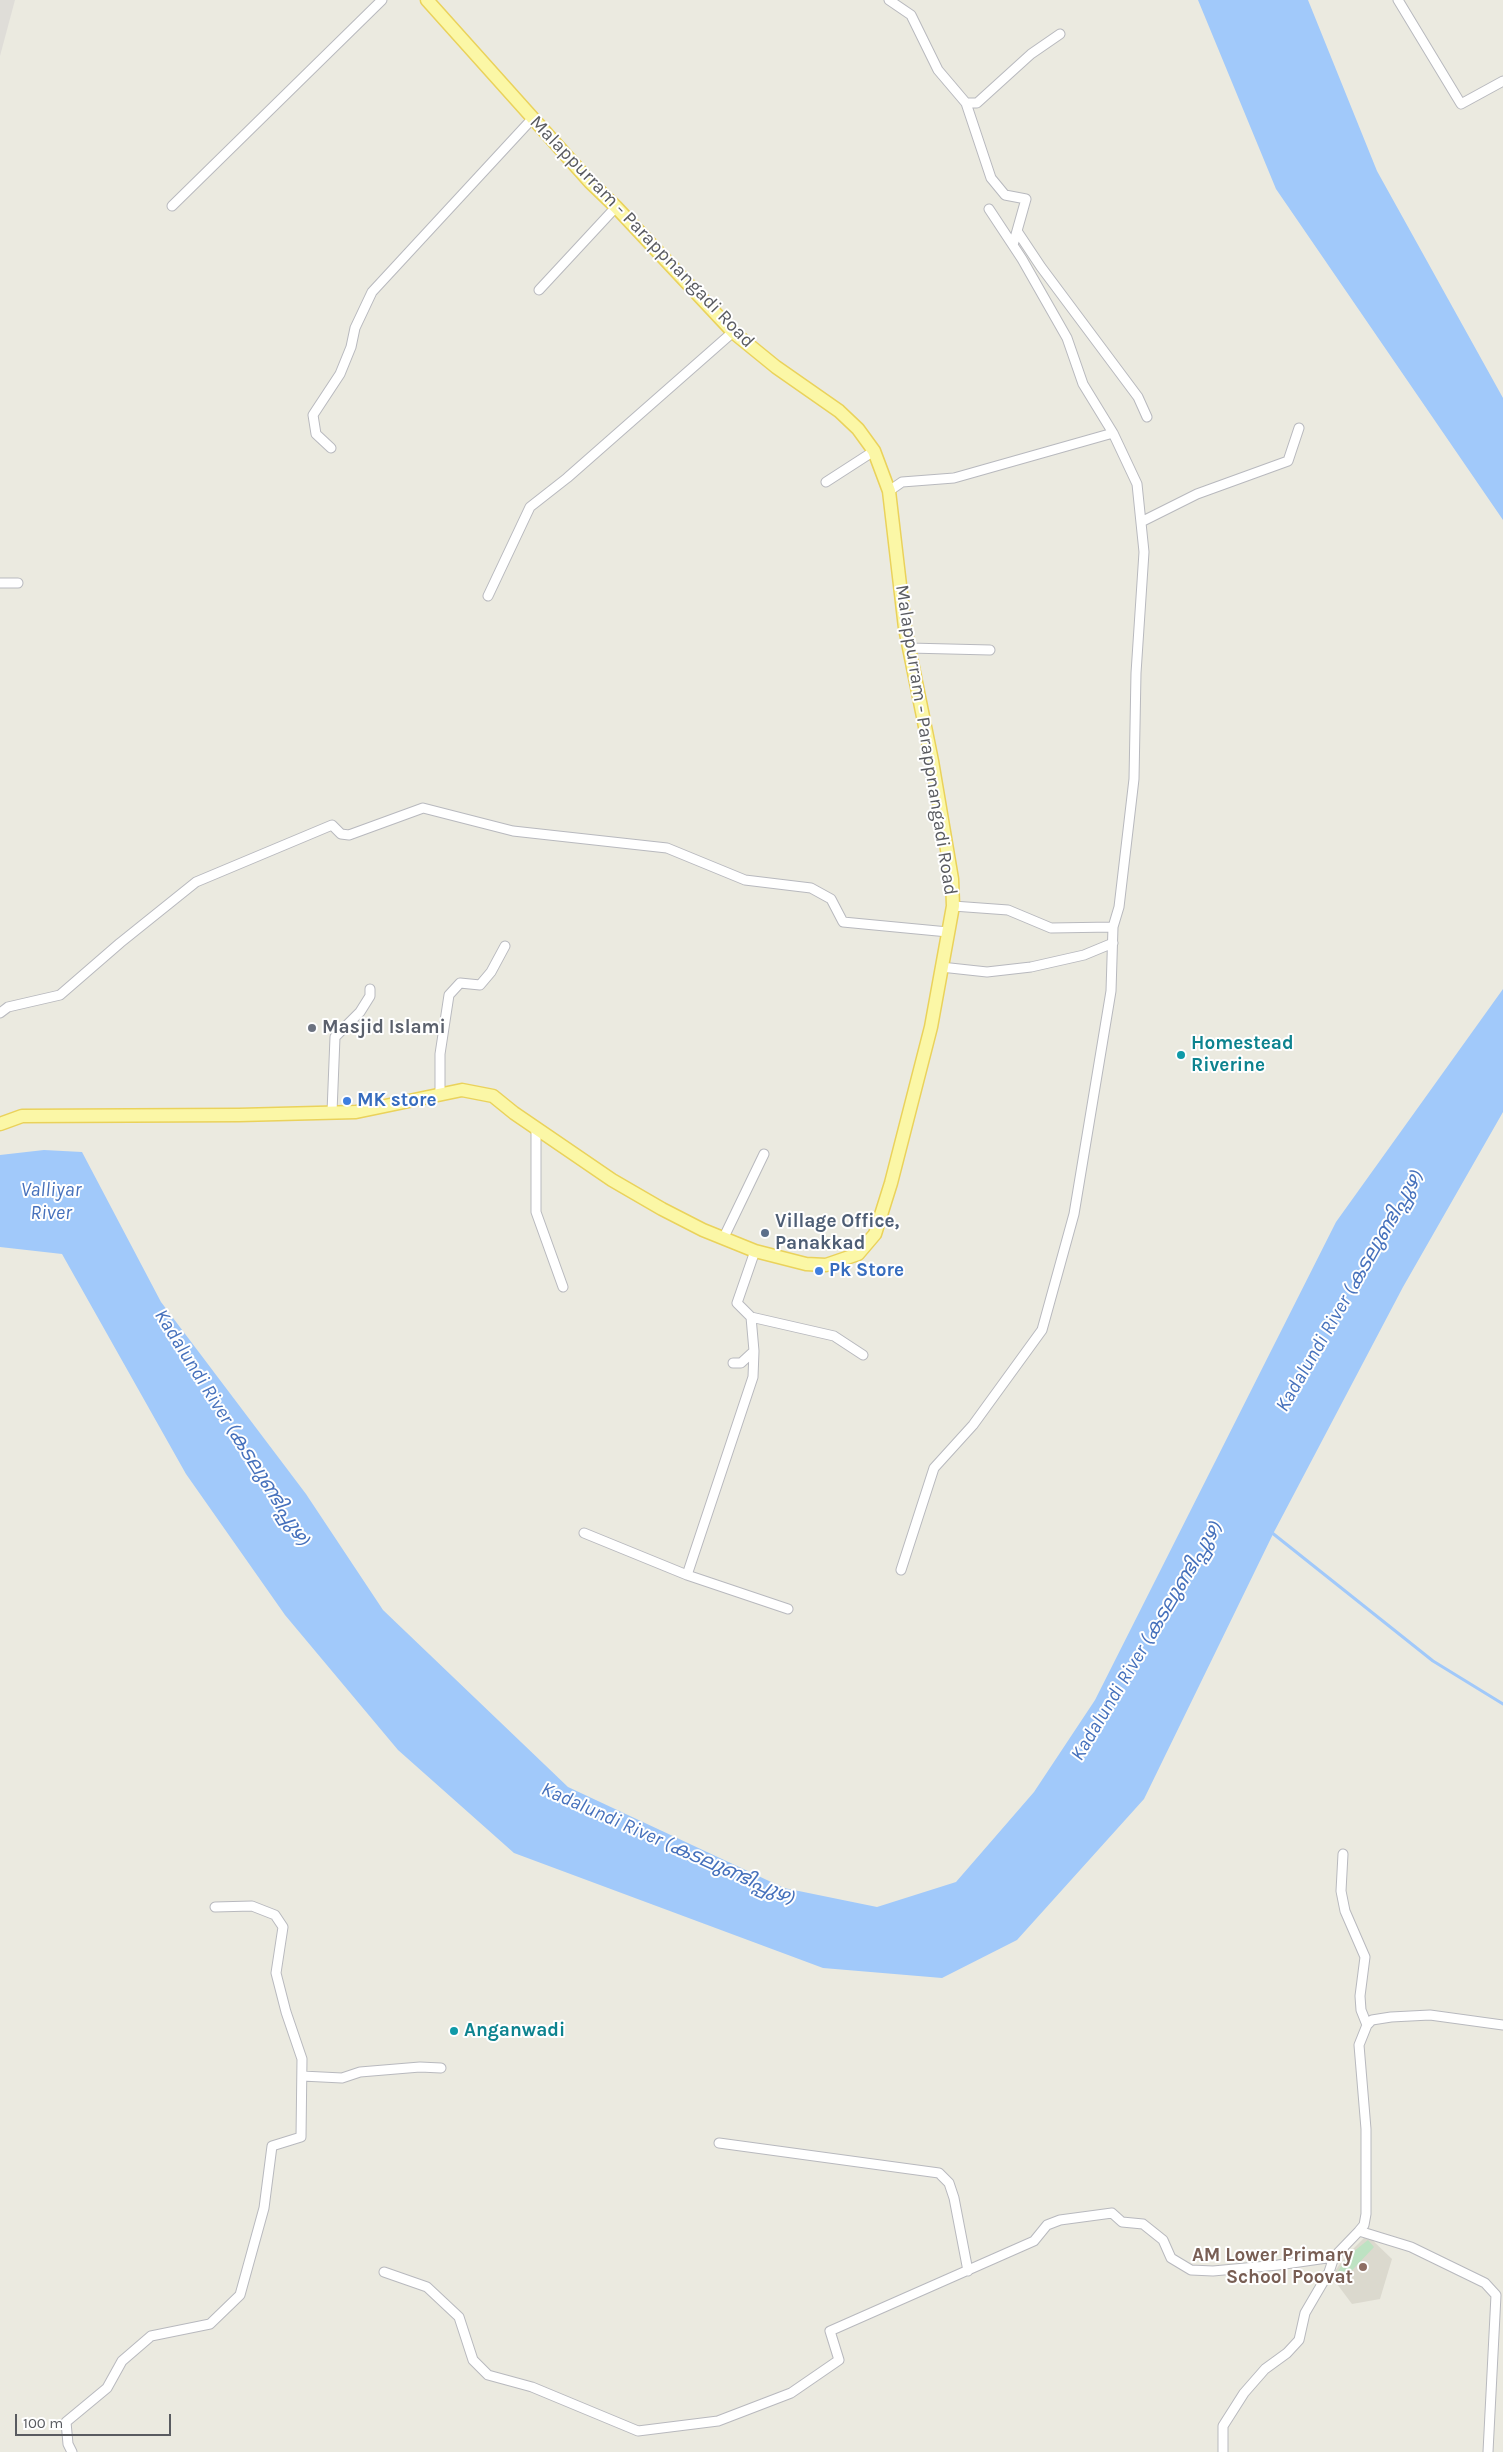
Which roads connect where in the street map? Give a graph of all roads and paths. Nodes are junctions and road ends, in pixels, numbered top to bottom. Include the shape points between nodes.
1 (382, 0) edge
2 (427, 0) edge
3 (889, 0) edge
4 (1398, 0) edge
5 (1060, 34) dead end
6 (1503, 81) edge
7 (966, 103) junction
8 (532, 119) junction
9 (172, 206) dead end
10 (616, 207) junction
11 (989, 209) dead end
12 (1016, 231) junction
13 (1013, 245) junction
14 (539, 290) dead end
15 (733, 332) junction
16 (1147, 417) dead end
17 (1298, 428) dead end
18 (1113, 433) junction
19 (331, 448) dead end
20 (874, 451) junction
21 (826, 482) dead end
22 (889, 491) junction
23 (1141, 522) junction
24 (0, 583) edge
25 (18, 583) dead end
26 (488, 596) dead end
27 (909, 648) junction
28 (990, 650) dead end
29 (953, 906) junction
30 (1113, 927) junction
31 (948, 932) junction
32 (1113, 943) junction
33 (505, 946) dead end
34 (942, 967) junction
35 (370, 989) dead end
36 (0, 1013) edge
37 (440, 1093) junction
38 (332, 1112) junction
39 (0, 1124) edge
40 (536, 1128) junction
41 (764, 1154) dead end
42 (724, 1237) junction
43 (755, 1251) junction
44 (563, 1287) dead end
45 (751, 1317) junction
46 (754, 1351) junction
47 (863, 1355) dead end
48 (733, 1363) dead end
49 (584, 1532) dead end
50 (901, 1570) dead end
51 (687, 1575) junction
52 (788, 1610) dead end
53 (1343, 1854) dead end
54 (215, 1907) dead end
55 (1367, 2025) junction
56 (1503, 2025) edge
57 (441, 2068) dead end
58 (302, 2076) junction
59 (719, 2143) dead end
60 (1359, 2231) junction
61 (1334, 2257) junction
62 (968, 2270) junction
63 (384, 2272) dead end
64 (72, 2452) edge
65 (1223, 2452) edge
66 (1488, 2452) edge

1 - 9 street
2 - 8 main road, Malappurram - Parappnangadi Road
3 - 7 street via 911,15 938,70
4 - 6 street via 1461,104
5 - 7 street via 1031,54 977,104
7 - 12 street via 991,178 1006,195 1026,199
8 - 10 main road, Malappurram - Parappnangadi Road
8 - 19 street via 372,292 355,328 340,374 313,415 316,434
10 - 14 street
10 - 15 main road, Malappurram - Parappnangadi Road
11 - 13 street
12 - 13 street
12 - 16 street via 1138,397
13 - 18 street via 1067,338 1084,384
15 - 20 main road, Malappurram - Parappnangadi Road via 839,411
15 - 26 street via 530,507
17 - 23 street via 1288,461 1197,494
18 - 22 street via 954,478 902,482
18 - 23 street via 1137,484
20 - 21 street
20 - 22 main road, Malappurram - Parappnangadi Road
22 - 27 main road, Malappurram - Parappnangadi Road
23 - 30 street via 1144,552 1136,673 1134,779
24 - 25 street
27 - 28 street
27 - 29 main road, Malappurram - Parappnangadi Road via 932,761 952,879
29 - 30 street via 1008,910 1051,928
29 - 31 main road, Malappurram - Parappnangadi Road
30 - 32 street
31 - 34 main road, Malappurram - Parappnangadi Road
31 - 36 street via 843,922 831,899 811,888 745,880 667,848 513,831 423,808 349,835 340,834 332,825 196,882 60,995 8,1007
32 - 34 street via 1084,955 1031,966 987,972
32 - 50 street via 1111,991 1074,1214 1042,1330 973,1425 934,1468
33 - 37 street via 480,985 460,983 449,995 440,1054
34 - 43 main road, Malappurram - Parappnangadi Road via 931,1027 875,1234 858,1254 826,1265 806,1264
35 - 38 street via 370,996 360,1012 335,1037
37 - 38 main road, Malappurram - Parappnangadi Road via 356,1112
37 - 40 main road, Malappurram - Parappnangadi Road via 462,1090 493,1096
38 - 39 main road, Malappurram - Parappnangadi Road via 22,1116
40 - 42 main road, Malappurram - Parappnangadi Road via 662,1210
40 - 44 street via 536,1212
41 - 42 street
42 - 43 main road, Malappurram - Parappnangadi Road
43 - 45 street via 737,1303
45 - 46 street
45 - 47 street via 834,1336
46 - 48 street via 742,1363
46 - 51 street via 752,1377
49 - 51 street
51 - 52 street
53 - 55 street via 1341,1891 1345,1910 1365,1957 1360,1996
54 - 58 street via 252,1906 275,1915 282,1927 276,1973 302,2059
55 - 56 street via 1372,2020 1430,2015
55 - 60 street via 1359,2045 1366,2129 1366,2205 1364,2225
57 - 58 street via 360,2072 342,2078
58 - 64 street via 301,2137 272,2146 264,2208 240,2295 210,2324 151,2336 122,2361 107,2388 66,2422
59 - 62 street via 940,2173 949,2183 954,2198
60 - 61 street
60 - 66 street via 1419,2251 1485,2283 1496,2295
61 - 62 street via 1278,2266 1191,2270 1171,2258 1163,2240 1143,2224 1122,2222 1112,2213 1060,2220 1047,2225 1034,2241
61 - 65 street via 1305,2313 1299,2340 1265,2369 1244,2393 1223,2426
62 - 63 street via 830,2331 840,2360 791,2393 718,2421 638,2431 532,2387 488,2375 473,2360 459,2317 427,2287

